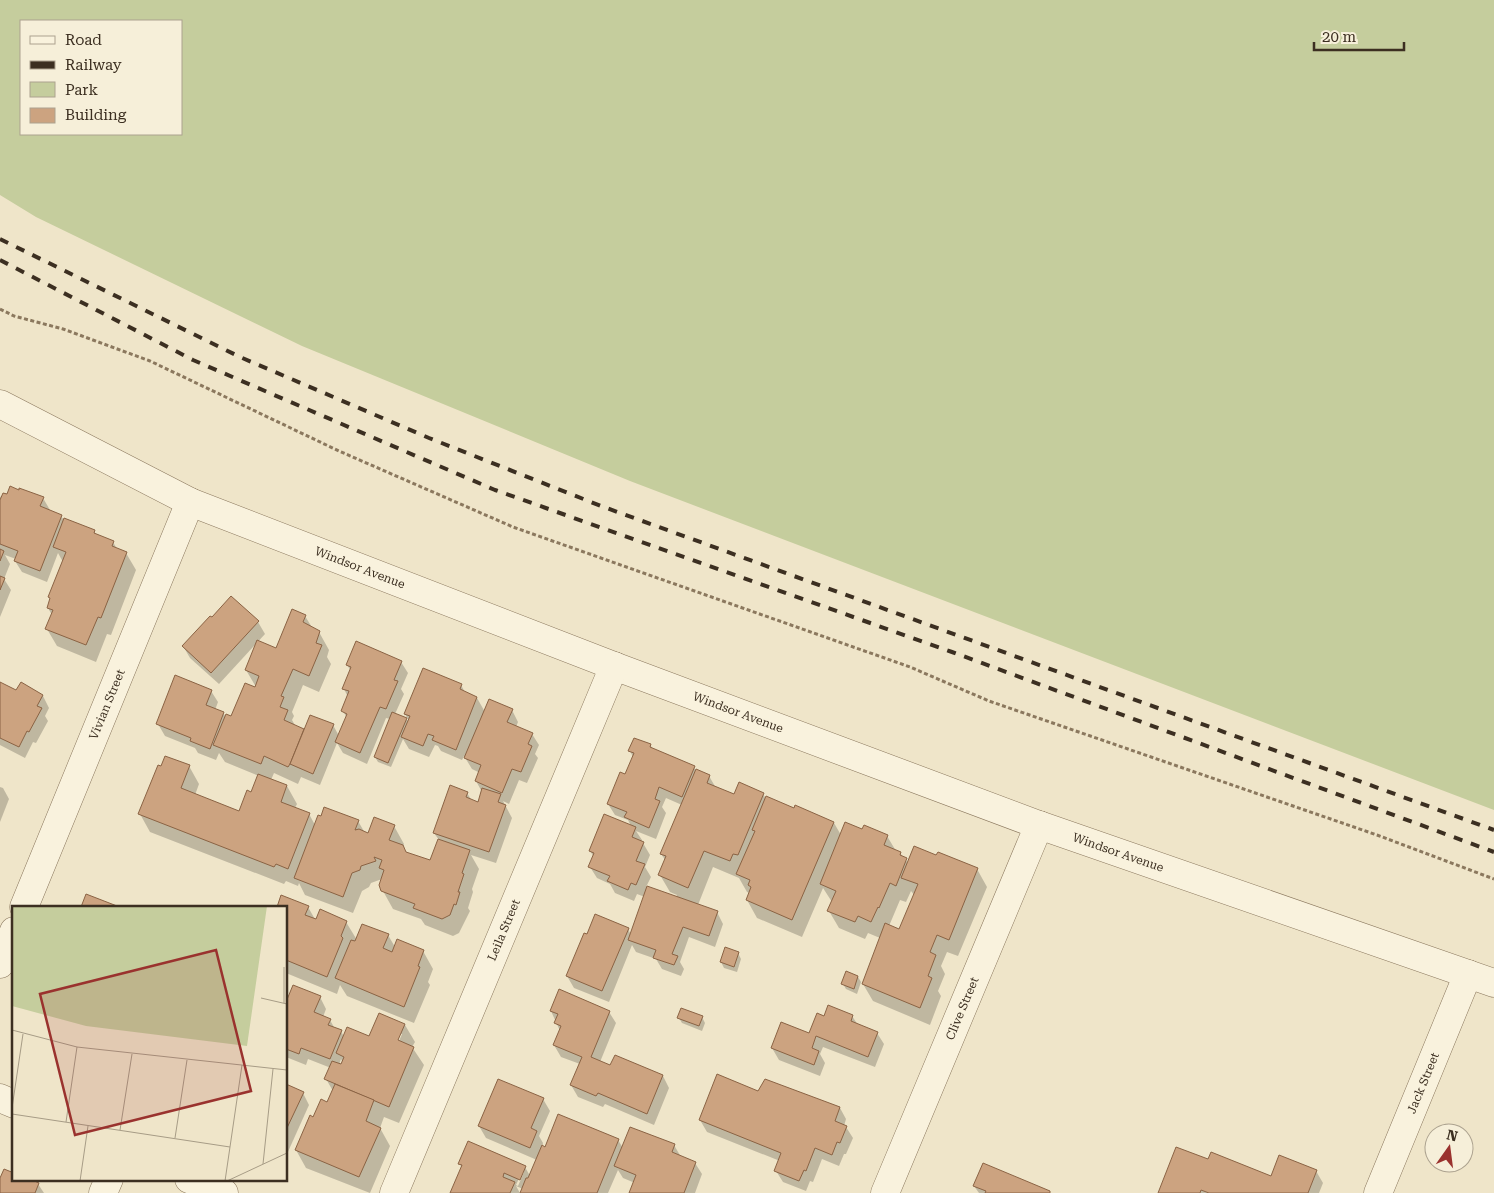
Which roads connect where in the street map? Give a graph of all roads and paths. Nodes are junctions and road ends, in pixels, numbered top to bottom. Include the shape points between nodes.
1 (0, 309) edge
2 (0, 404) edge
3 (190, 502) junction
4 (614, 666) junction
5 (1039, 825) junction
6 (1494, 879) edge
7 (24, 906) edge
8 (12, 936) edge
9 (0, 964) edge
10 (1468, 974) junction
11 (1494, 983) edge
12 (0, 1098) edge
13 (12, 1103) edge
14 (109, 1180) edge
15 (192, 1180) edge
16 (103, 1193) edge
17 (224, 1193) edge
18 (394, 1193) edge
19 (885, 1193) edge
20 (1378, 1193) edge

1 - 6 path via 150,361 513,527 910,667 989,701 1377,835
2 - 3 street, Windsor Avenue
3 - 4 street, Windsor Avenue
3 - 7 street, Vivian Street
4 - 5 street, Windsor Avenue
4 - 18 street, Leila Street
5 - 10 street, Windsor Avenue
5 - 19 street, Clive Street
8 - 9 street
10 - 11 street, Windsor Avenue
10 - 20 street, Jack Street
12 - 13 street
14 - 16 street
15 - 17 street

